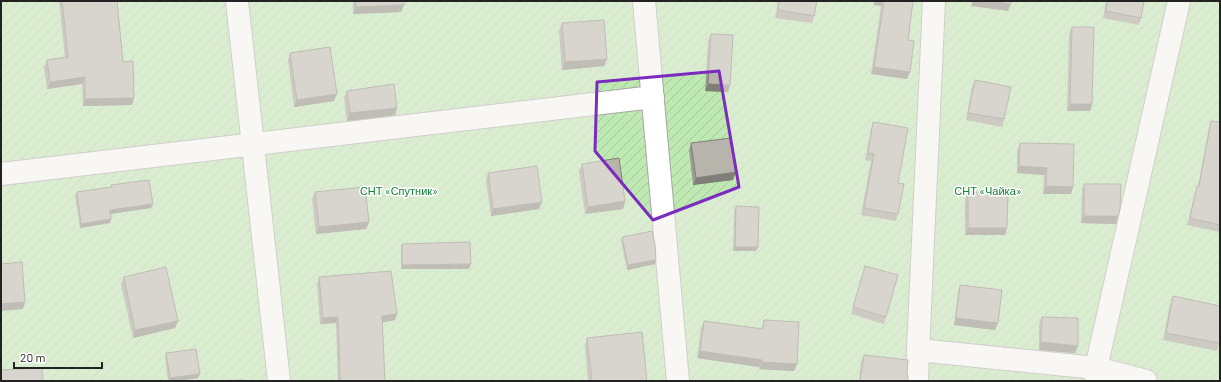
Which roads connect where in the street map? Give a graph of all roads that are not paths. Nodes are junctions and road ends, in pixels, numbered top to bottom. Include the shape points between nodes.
1 (237, 1) edge
2 (644, 1) edge
3 (934, 1) edge
4 (1179, 1) edge
5 (653, 97) junction
6 (253, 145) junction
7 (1, 174) edge
8 (918, 350) junction
9 (1096, 375) edge
10 (279, 381) edge
11 (678, 381) edge
12 (917, 381) edge
13 (1146, 381) edge

1 - 6 street
2 - 5 street
3 - 8 street
4 - 9 street
5 - 6 street
5 - 11 street
6 - 7 street
6 - 10 street
8 - 9 street
8 - 12 street
9 - 13 street

